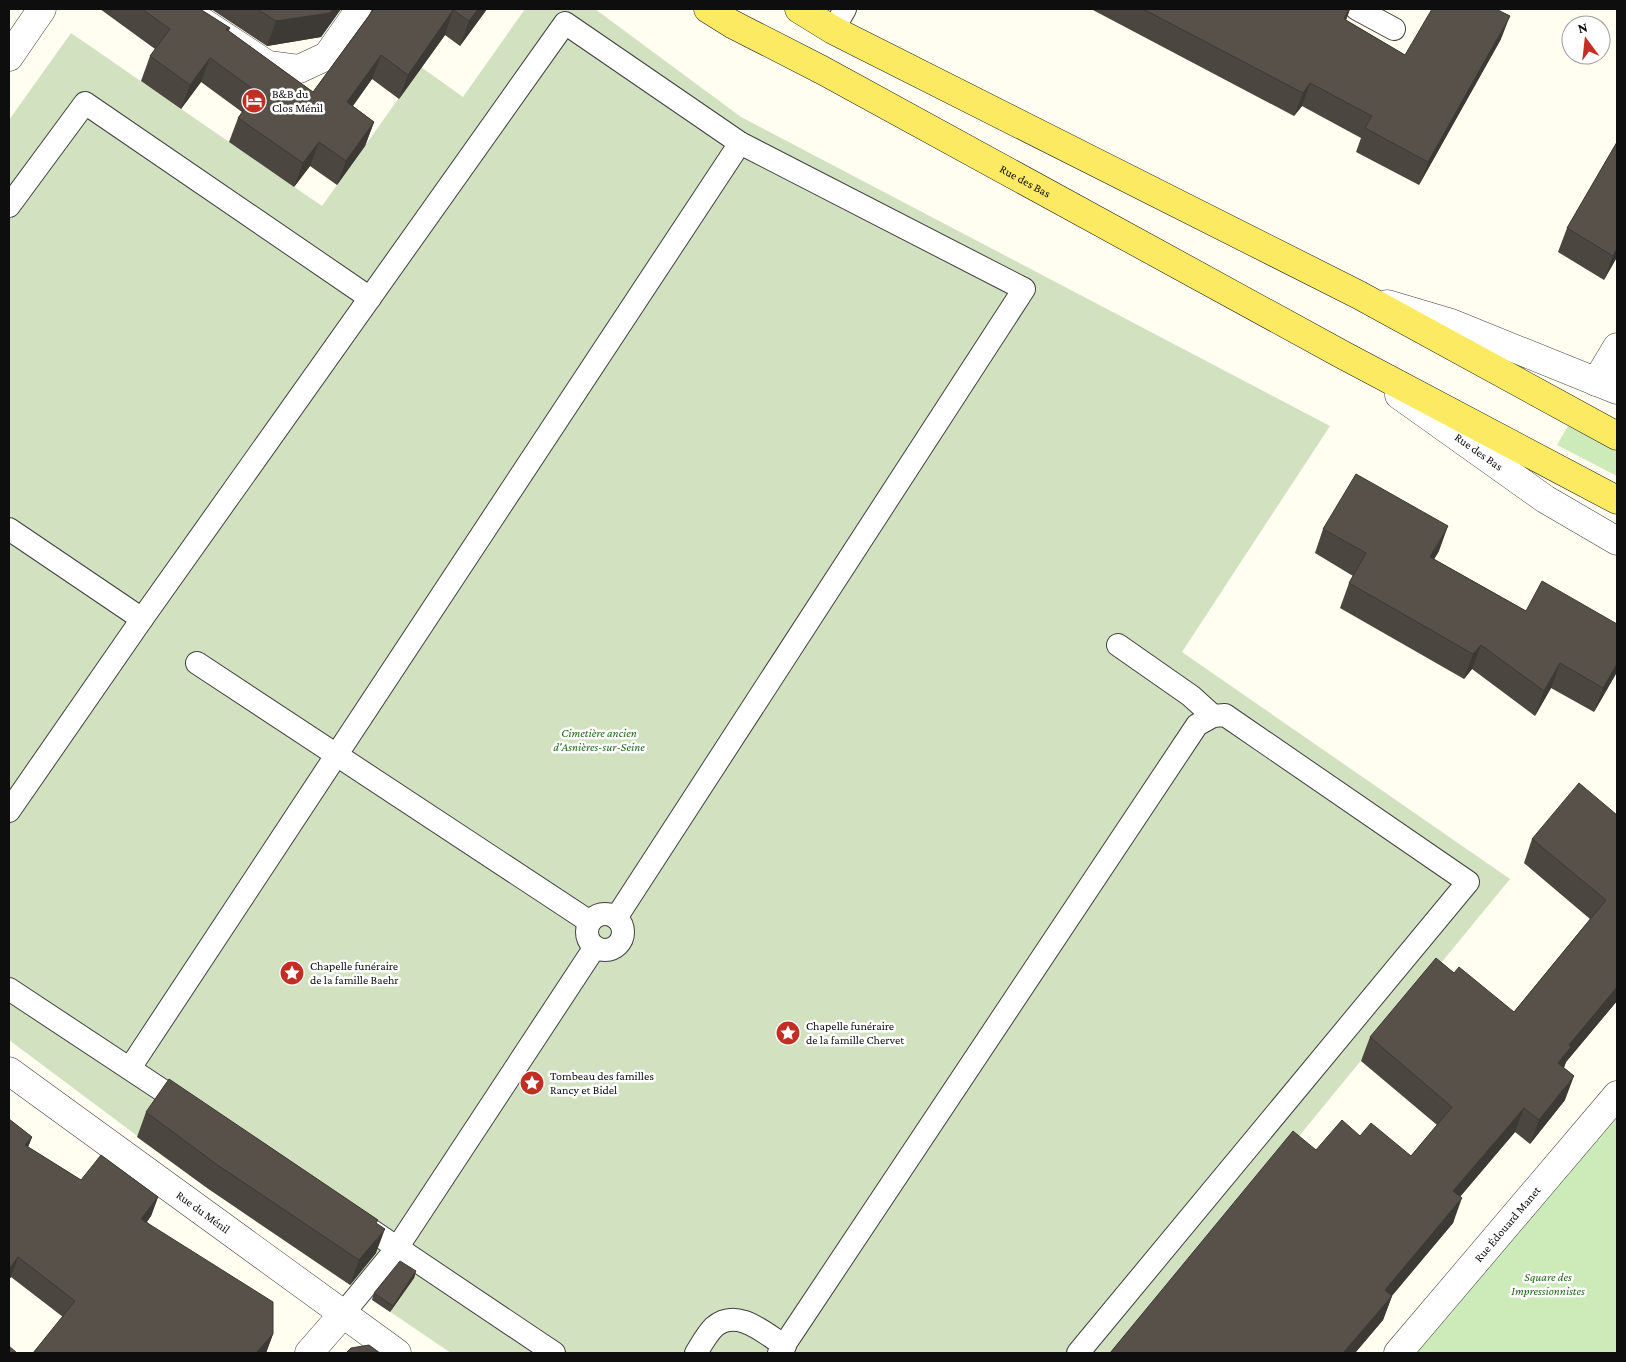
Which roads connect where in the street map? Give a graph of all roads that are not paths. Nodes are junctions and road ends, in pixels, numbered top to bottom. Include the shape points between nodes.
1 (42, 9) edge
2 (183, 9) edge
3 (360, 9) edge
4 (708, 9) edge
5 (799, 9) edge
6 (1357, 9) edge
7 (839, 19) edge
8 (1394, 29) dead end
9 (9, 57) edge
10 (740, 143) junction
11 (9, 206) edge
12 (1359, 295) junction
13 (370, 298) junction
14 (1617, 347) edge
15 (1343, 355) junction
16 (1607, 386) edge
17 (1617, 436) edge
18 (1617, 500) edge
19 (9, 529) edge
20 (1617, 541) edge
21 (142, 619) junction
22 (1118, 644) dead end
23 (197, 663) dead end
24 (1213, 716) junction
25 (336, 756) junction
26 (9, 810) edge
27 (616, 918) junction
28 (590, 922) junction
29 (595, 947) junction
30 (9, 989) edge
31 (130, 1068) junction
32 (9, 1072) edge
33 (1617, 1095) edge
34 (203, 1117) edge
35 (340, 1210) edge
36 (397, 1248) junction
37 (342, 1315) junction
38 (782, 1349) edge
39 (309, 1353) edge
40 (397, 1353) edge
41 (554, 1353) edge
42 (696, 1353) edge
43 (1078, 1353) edge
44 (1398, 1353) edge

1 - 9 street
2 - 3 street via 268,65 299,69 327,56
4 - 15 main road, Rue des Bas
5 - 7 main road
6 - 8 lane
7 - 12 main road
10 - 13 lane via 565,22
10 - 25 lane
10 - 27 lane via 1024,289
11 - 13 lane via 85,103
12 - 16 street via 1451,322
12 - 17 main road
13 - 21 lane
14 - 16 street
15 - 18 main road, Rue des Bas
15 - 20 street, Rue des Bas via 1545,499
19 - 21 lane
21 - 26 lane
22 - 24 lane via 1191,696
23 - 25 lane
24 - 38 lane via 1197,725
24 - 43 lane via 1225,715 1468,882
25 - 28 lane
25 - 31 lane
27 - 28 lane via 600,915
27 - 29 lane via 622,928 622,940 613,949
28 - 29 lane via 588,939
29 - 36 lane
30 - 31 lane
31 - 34 lane
32 - 37 street, Rue du Ménil
33 - 44 street, Rue Édouard Manet
35 - 36 lane
36 - 37 lane
36 - 41 lane
37 - 39 street
37 - 40 street, Rue du Ménil
38 - 42 lane via 742,1320 731,1318 713,1328

